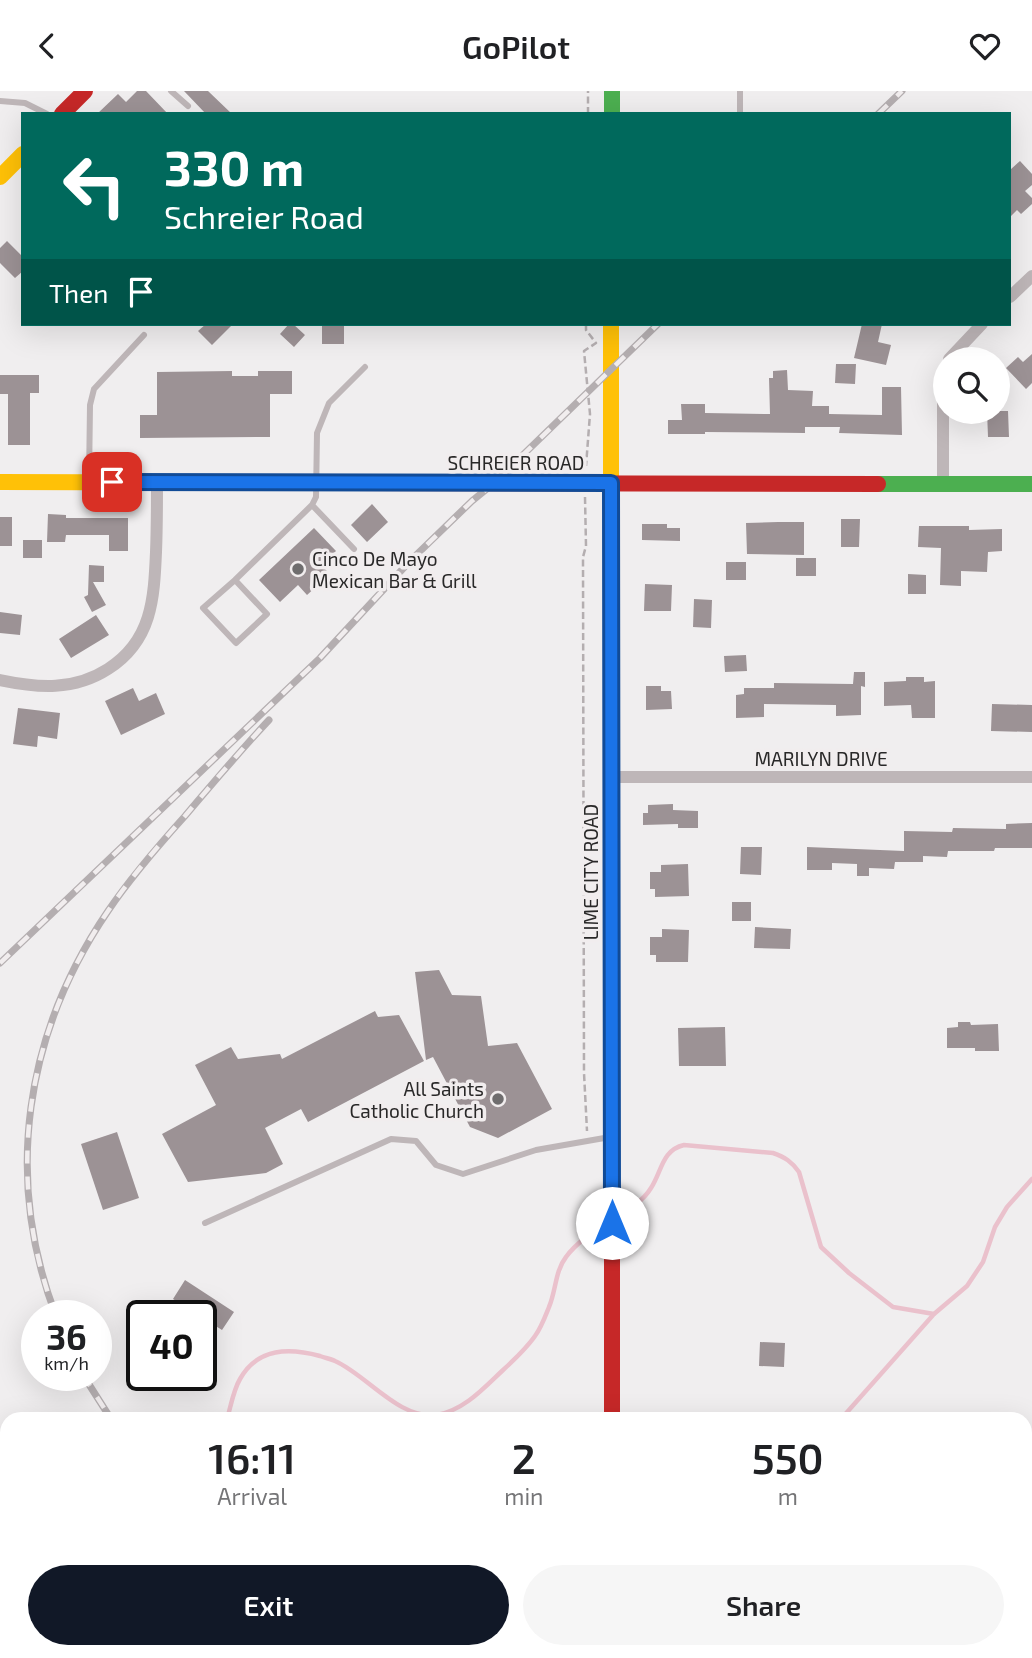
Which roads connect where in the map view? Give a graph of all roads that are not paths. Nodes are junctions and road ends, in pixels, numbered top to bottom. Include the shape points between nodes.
1 (85, 91) edge
2 (171, 91) edge
3 (612, 91) edge
4 (740, 91) edge
5 (0, 101) edge
6 (188, 106) dead end
7 (43, 112) edge
8 (64, 112) edge
9 (612, 112) edge
10 (740, 112) edge
11 (21, 156) edge
12 (0, 177) edge
13 (1032, 276) edge
14 (1011, 296) edge
15 (611, 326) edge
16 (980, 326) edge
17 (144, 335) dead end
18 (960, 347) edge
19 (365, 367) dead end
20 (943, 424) edge
21 (0, 482) edge
22 (89, 482) junction
23 (157, 482) junction
24 (316, 482) junction
25 (611, 483) junction
26 (943, 484) junction
27 (1032, 484) edge
28 (312, 505) junction
29 (355, 549) dead end
30 (235, 580) junction
31 (0, 680) edge
32 (611, 777) junction
33 (1032, 777) edge
34 (612, 1137) junction
35 (205, 1223) dead end
36 (612, 1412) edge

1 - 8 street
2 - 6 lane
3 - 9 street
4 - 10 lane
5 - 7 lane via 25,103
11 - 12 street
13 - 14 street
15 - 25 street, LIME CITY ROAD
16 - 18 street
17 - 22 lane via 94,389
19 - 24 lane via 329,403 317,433
20 - 26 street
21 - 22 street, SCHREIER ROAD
22 - 23 street, SCHREIER ROAD
23 - 24 street, SCHREIER ROAD
23 - 31 street via 154,590 150,613 128,654 99,675 78,683 45,687
24 - 25 street, SCHREIER ROAD
24 - 28 lane
25 - 26 street, SCHREIER ROAD
25 - 32 street, LIME CITY ROAD
26 - 27 street, SCHREIER ROAD
28 - 29 lane
28 - 30 lane
30 - 30 lane via 203,608 236,643 267,614
32 - 33 street, MARILYN DRIVE
32 - 34 street, LIME CITY ROAD
34 - 35 lane via 536,1150 463,1174 436,1165 416,1141 391,1139
34 - 36 street, LIME CITY ROAD

